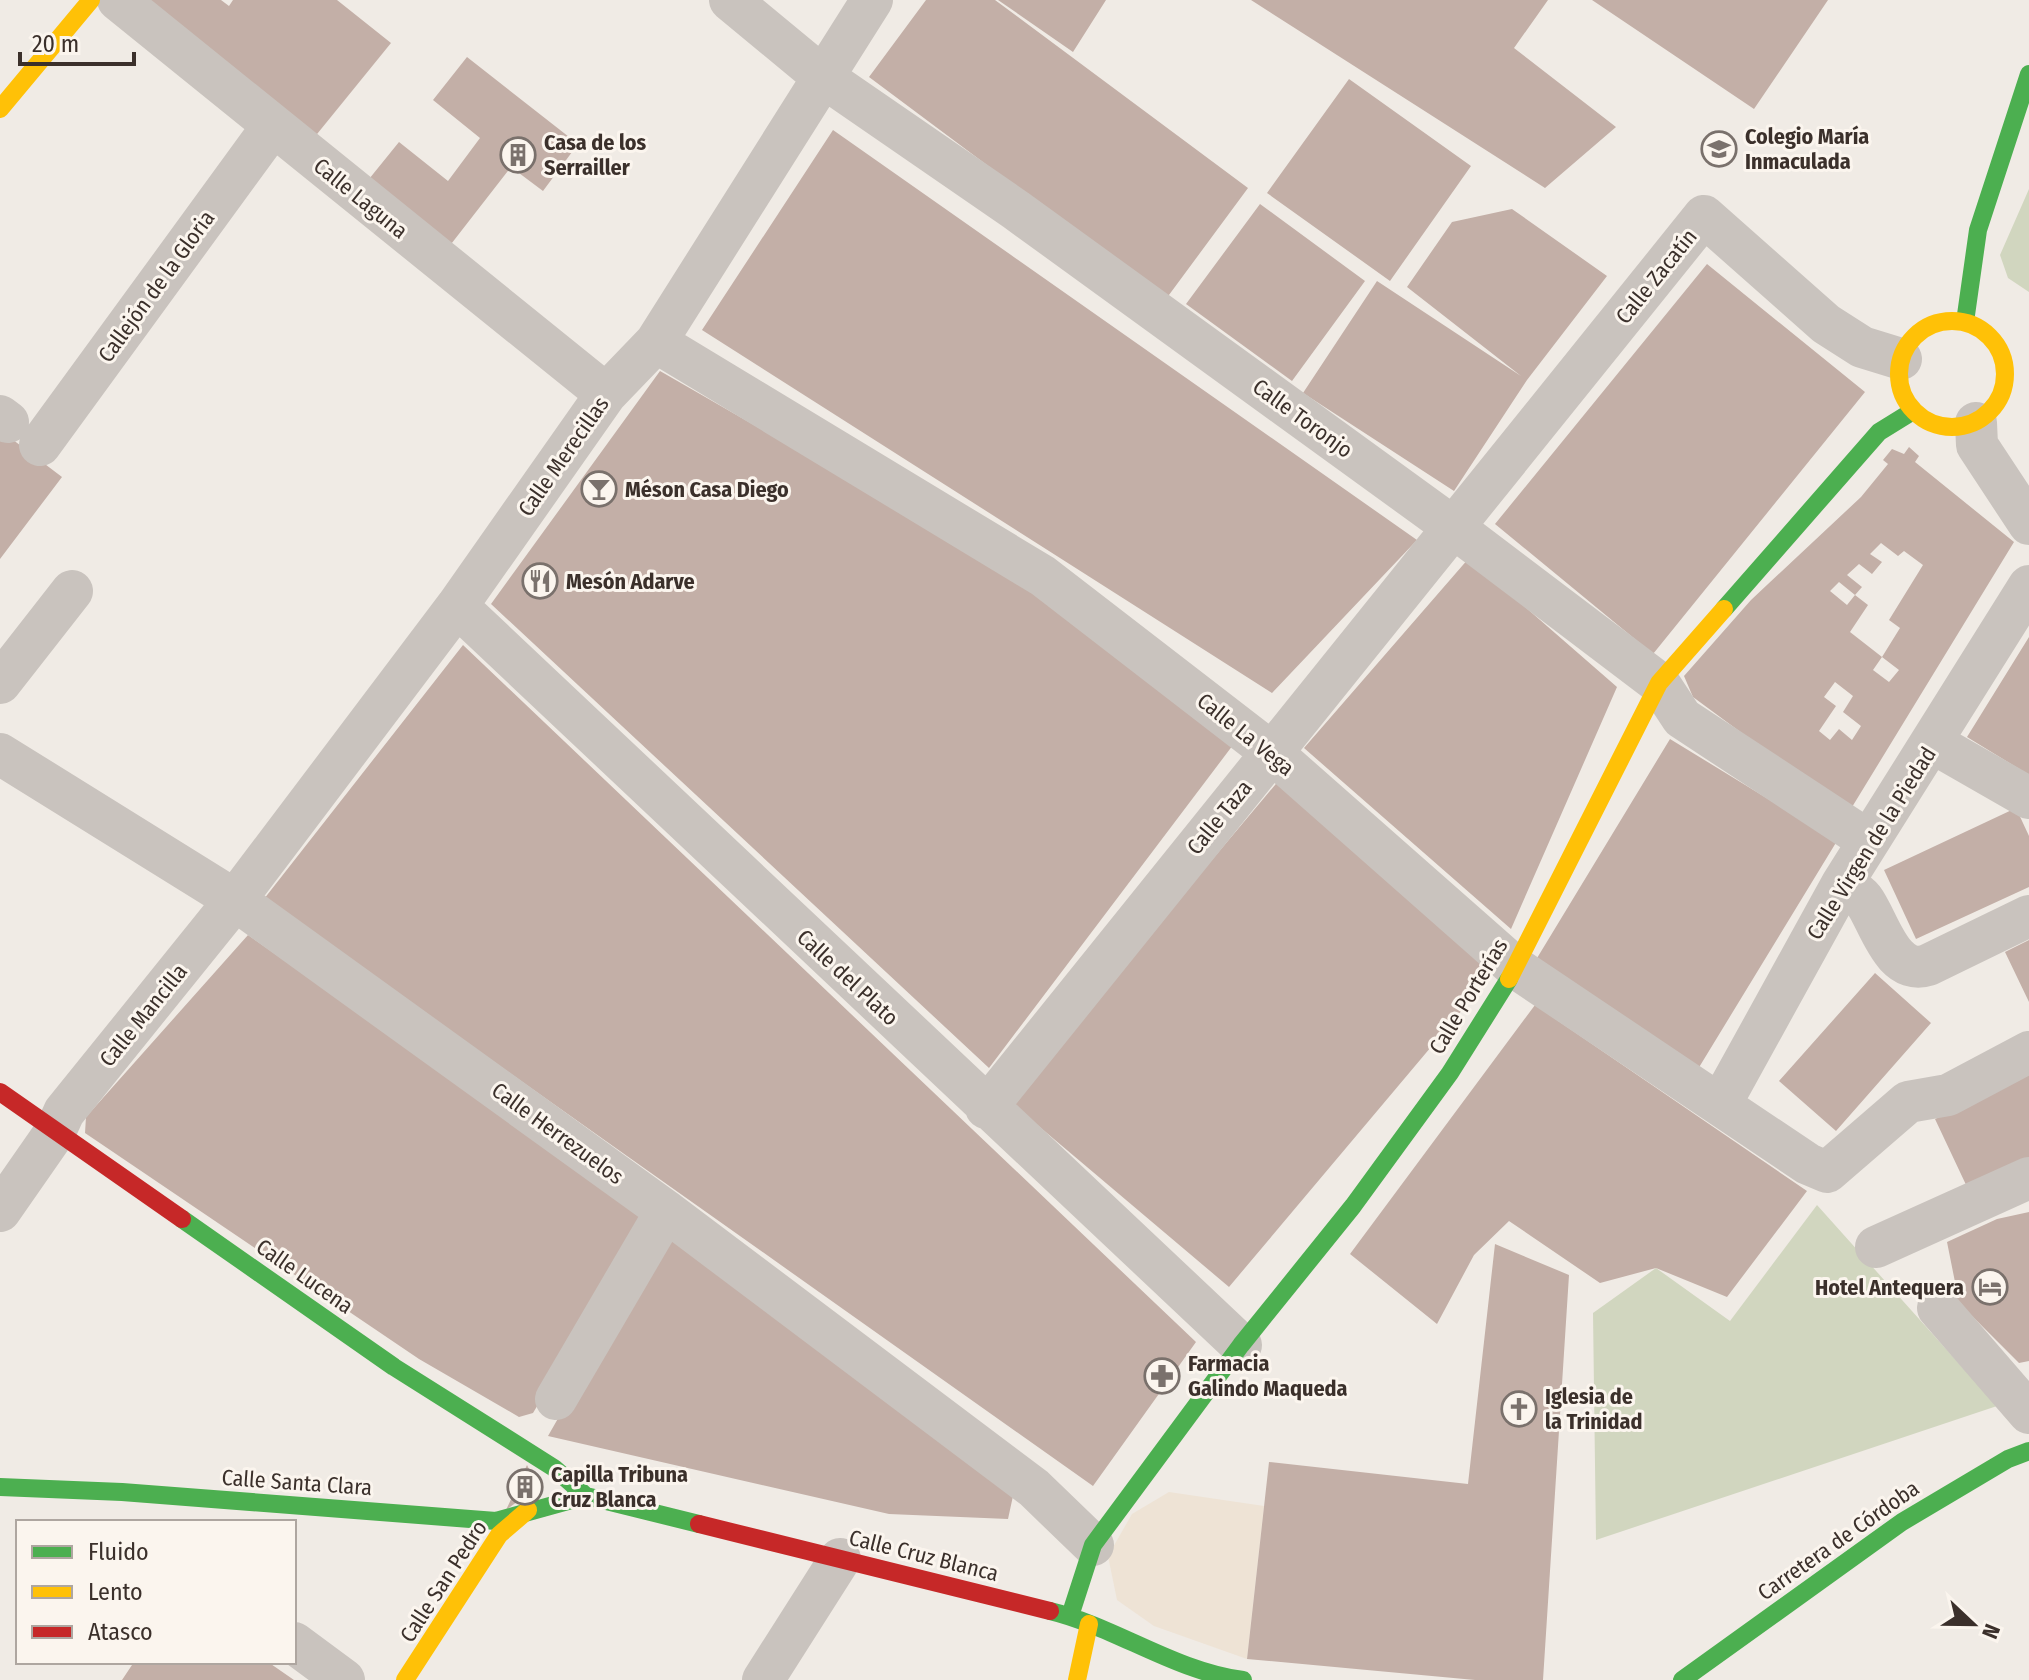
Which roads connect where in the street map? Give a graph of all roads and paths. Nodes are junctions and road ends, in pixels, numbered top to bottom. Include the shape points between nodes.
1 (91, 0) edge
2 (118, 0) edge
3 (730, 0) edge
4 (872, 0) edge
5 (2029, 74) edge
6 (823, 77) junction
7 (0, 109) edge
8 (272, 127) junction
9 (1965, 322) junction
10 (656, 342) junction
11 (2017, 353) edge
12 (1901, 359) junction
13 (606, 394) junction
14 (1913, 411) junction
15 (1976, 423) junction
16 (16, 428) edge
17 (2029, 524) edge
18 (1453, 527) junction
19 (2029, 586) edge
20 (72, 591) dead end
21 (457, 606) junction
22 (0, 683) edge
23 (1659, 683) junction
24 (1933, 743) junction
25 (1271, 752) junction
26 (0, 754) edge
27 (2029, 798) edge
28 (1869, 841) junction
29 (1842, 884) junction
30 (235, 900) junction
31 (2029, 916) edge
32 (1516, 968) junction
33 (2029, 1052) edge
34 (0, 1092) edge
35 (1720, 1105) junction
36 (986, 1108) junction
37 (55, 1132) junction
38 (2029, 1178) edge
39 (0, 1211) edge
40 (666, 1211) junction
41 (1876, 1247) dead end
42 (1938, 1308) dead end
43 (1241, 1345) junction
44 (556, 1399) dead end
45 (2029, 1413) edge
46 (2029, 1451) edge
47 (542, 1461) junction
48 (0, 1487) edge
49 (586, 1496) junction
50 (525, 1513) junction
51 (1093, 1545) junction
52 (840, 1559) junction
53 (1070, 1616) junction
54 (1089, 1624) junction
55 (296, 1644) edge
56 (344, 1680) edge
57 (405, 1680) edge
58 (763, 1680) edge
59 (1077, 1680) edge
60 (1243, 1680) edge
61 (1682, 1680) edge

1 - 7 street
2 - 8 street, Calle Laguna
3 - 6 street, Calle Toronjo
4 - 6 street, Calle Merecillas
5 - 9 street via 1978,230
6 - 10 street, Calle Merecillas
6 - 18 street, Calle Toronjo
8 - 13 street, Calle Laguna
8 - 16 street, Callejón de la Gloria
9 - 11 street
9 - 12 street via 1927,327
10 - 13 street, Calle Merecillas
10 - 25 street, Calle La Vega via 1043,576
11 - 15 street via 1989,413
12 - 14 street via 1899,391
12 - 18 street, Calle Zacatín via 1862,347 1826,324 1704,216
13 - 21 street, Calle Merecillas
14 - 15 street via 1949,428
14 - 23 street, Calle Porterías via 1879,432
15 - 17 street via 1977,445
18 - 23 street, Calle Toronjo
18 - 25 street, Calle Taza
19 - 24 street, Calle Virgen de la Piedad
20 - 22 street
21 - 30 street, Calle Merecillas
21 - 36 street, Calle del Plato
23 - 28 street, Calle Toronjo via 1682,718
23 - 32 street, Calle Porterías
24 - 27 street
24 - 28 street, Calle Virgen de la Piedad
25 - 32 street, Calle La Vega
25 - 36 street, Calle Taza
26 - 30 street, Calle Herrezuelos
28 - 29 street, Calle Virgen de la Piedad
29 - 31 street via 1861,896 1898,959 1914,967 1924,967
29 - 35 street, Calle Virgen de la Piedad
30 - 37 street, Calle Mancilla via 64,1112
30 - 40 street, Calle Herrezuelos
32 - 35 street, Calle La Vega
32 - 43 street, Calle Porterías via 1353,1206
33 - 35 street, Calle La Vega via 1948,1095 1908,1102 1827,1172
34 - 37 street, Calle Lucena
36 - 43 street, Calle del Plato
37 - 39 street, Calle Mancilla
37 - 47 street, Calle Lucena via 394,1367
38 - 41 street
40 - 44 street
40 - 51 street, Calle Herrezuelos via 1034,1488
42 - 45 street
43 - 51 street, Calle Porterías
46 - 61 street, Carretera de Córdoba via 1902,1522
47 - 49 street, Calle Lucena
47 - 50 street, Calle San Pedro via 546,1492
48 - 50 street, Calle Santa Clara via 496,1521
49 - 50 street, Calle Santa Clara
49 - 52 street, Calle Cruz Blanca
50 - 57 street, Calle San Pedro via 499,1535
51 - 53 street, Calle Porterías
52 - 53 street, Calle Cruz Blanca
52 - 58 street
53 - 54 street, Calle Cruz Blanca
54 - 59 street
54 - 60 street, Calle Cruz Blanca via 1159,1655
55 - 56 street

